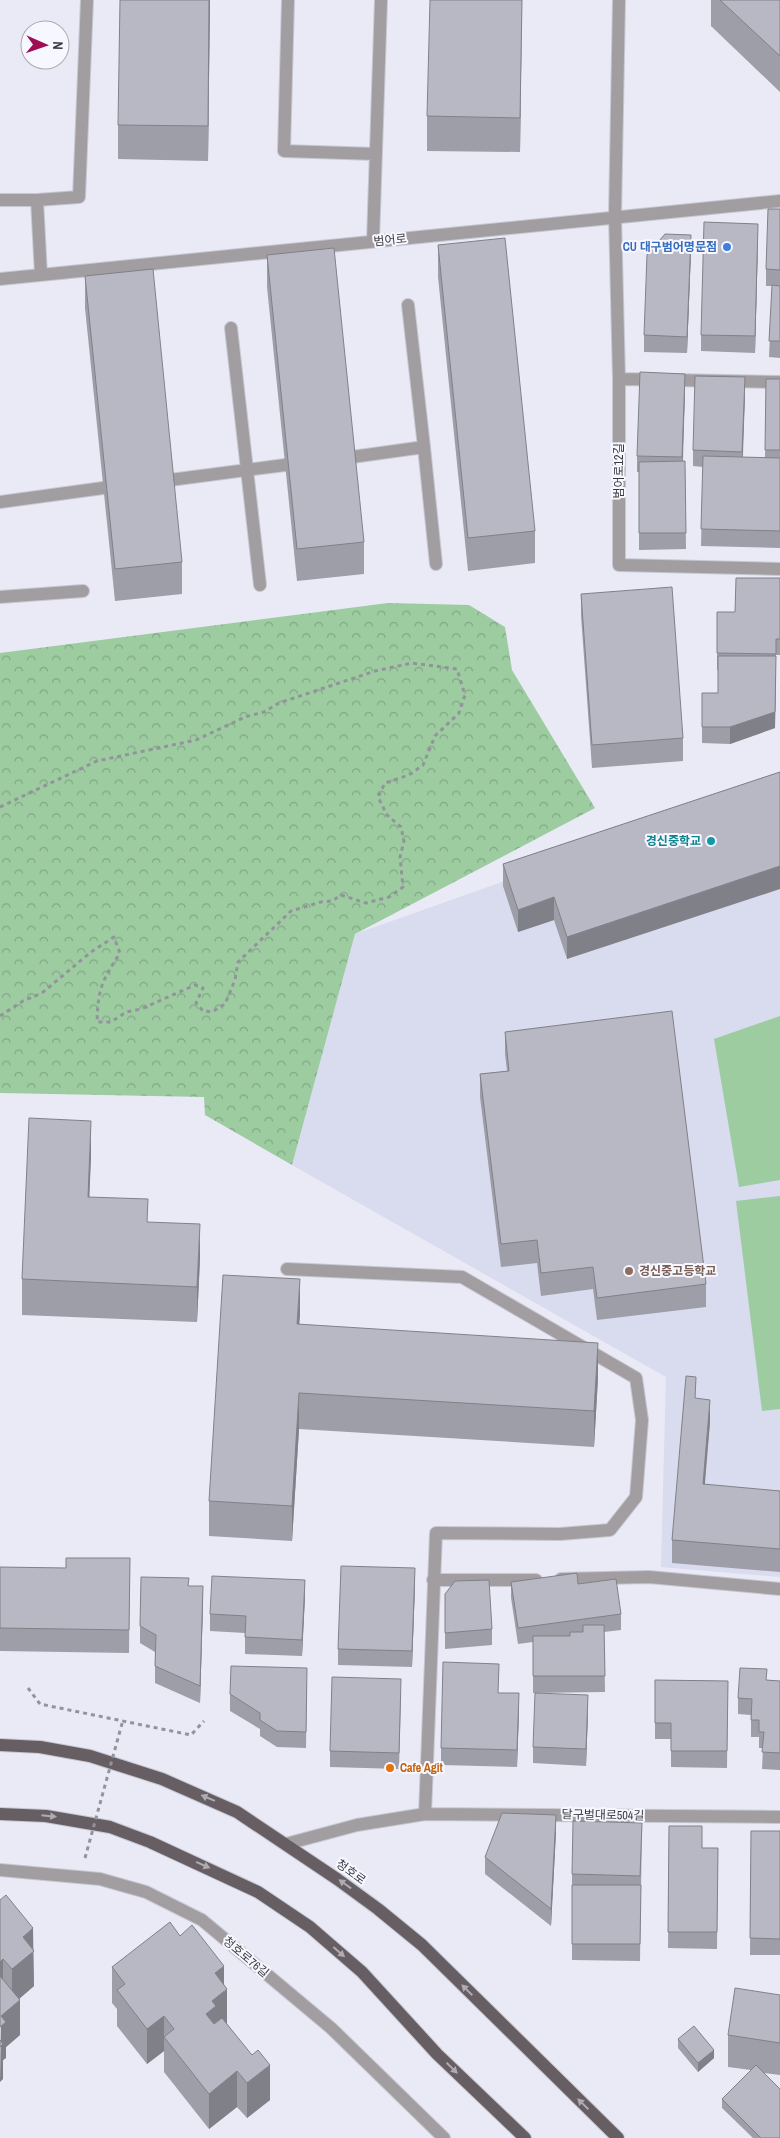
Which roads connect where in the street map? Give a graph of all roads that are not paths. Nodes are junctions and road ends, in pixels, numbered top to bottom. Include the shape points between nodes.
1 (87, 0) edge
2 (288, 0) edge
3 (381, 0) edge
4 (619, 0) edge
5 (376, 154) junction
6 (0, 200) edge
7 (37, 200) junction
8 (780, 202) edge
9 (615, 216) junction
10 (373, 241) junction
11 (41, 275) junction
12 (0, 279) edge
13 (408, 305) dead end
14 (231, 328) dead end
15 (619, 379) junction
16 (780, 382) edge
17 (424, 447) junction
18 (352, 457) edge
19 (285, 465) edge
20 (247, 470) junction
21 (170, 480) edge
22 (103, 488) edge
23 (0, 502) edge
24 (436, 564) dead end
25 (780, 570) edge
26 (260, 584) dead end
27 (83, 591) dead end
28 (0, 597) edge
29 (287, 1268) dead end
30 (433, 1580) junction
31 (780, 1589) edge
32 (0, 1745) edge
33 (0, 1814) edge
34 (425, 1814) junction
35 (780, 1817) edge
36 (286, 1844) junction
37 (0, 1870) edge
38 (444, 2138) edge
39 (525, 2138) edge
40 (618, 2138) edge

1 - 7 street via 79,197
2 - 5 street via 284,152
3 - 5 street
4 - 9 street, 범어로12길
5 - 10 street
6 - 7 street
7 - 11 street
8 - 9 street, 범어로
9 - 10 street, 범어로
9 - 15 street, 범어로12길
10 - 11 street, 범어로
11 - 12 street, 범어로
13 - 17 street
14 - 20 street
15 - 16 street
15 - 25 street, 범어로12길 via 619,565
17 - 18 street
17 - 24 street
19 - 20 street
20 - 21 street
20 - 26 street
22 - 23 street
27 - 28 street
29 - 30 street via 462,1277 636,1378 642,1420 636,1497 610,1530 560,1534 436,1534
30 - 31 street via 472,1582 649,1577
30 - 34 street
36 -> 32 main road, 청호로 via 237,1812 162,1779 90,1756 40,1747
33 -> 39 main road via 46,1816 110,1827 258,1892 310,1927 362,1972 437,2054
34 - 35 street, 달구벌대로504길
34 - 36 street, 달구벌대로504길 via 357,1825
40 -> 36 main road, 청호로 via 422,1945 378,1909
37 - 38 street, 청호로76길 via 100,1879 146,1892 202,1920 331,2028

